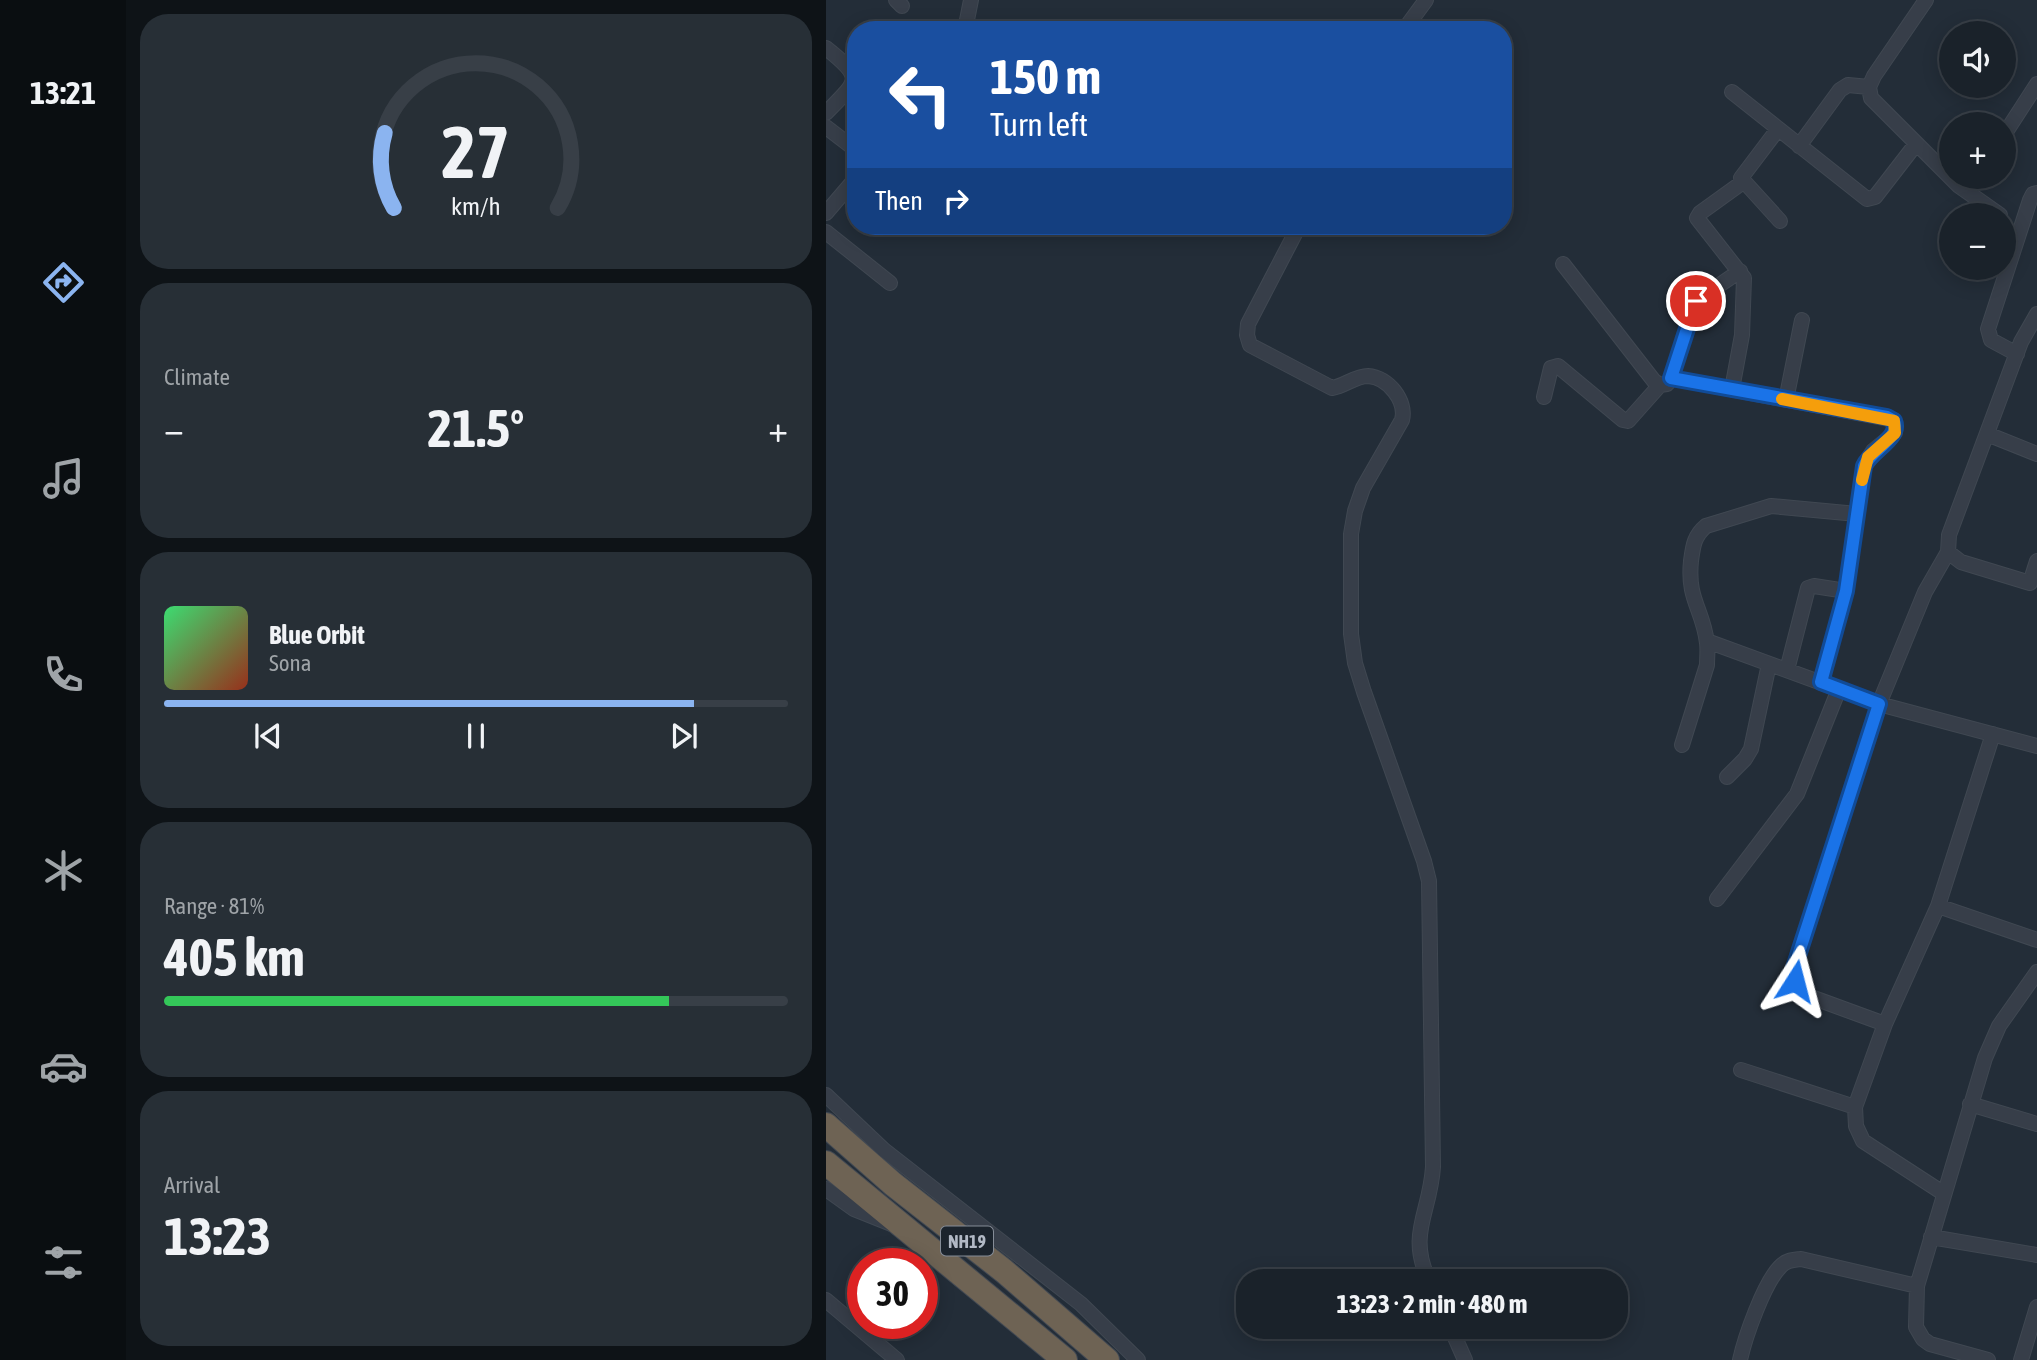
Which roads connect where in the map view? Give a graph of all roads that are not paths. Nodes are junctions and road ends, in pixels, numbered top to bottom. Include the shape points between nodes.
1 (971, 0) edge
2 (1426, 0) edge
3 (1926, 0) edge
4 (967, 21) edge
5 (1411, 21) edge
6 (826, 47) edge
7 (847, 64) edge
8 (2037, 85) edge
9 (1869, 87) junction
10 (847, 91) edge
11 (1732, 92) dead end
12 (826, 113) edge
13 (2016, 117) edge
14 (826, 127) edge
15 (1778, 129) junction
16 (847, 143) edge
17 (1916, 144) junction
18 (1799, 146) junction
19 (1939, 162) edge
20 (1743, 182) junction
21 (847, 188) edge
22 (1972, 189) edge
23 (2037, 193) edge
24 (1988, 203) edge
25 (826, 213) edge
26 (1780, 221) dead end
27 (2016, 224) edge
28 (2021, 227) junction
29 (826, 232) edge
30 (1294, 235) edge
31 (1563, 264) dead end
32 (1740, 271) junction
33 (890, 283) dead end
34 (2037, 314) edge
35 (1802, 320) dead end
36 (2017, 354) junction
37 (1666, 382) junction
38 (1732, 389) junction
39 (1544, 397) dead end
40 (1786, 400) junction
41 (1987, 434) junction
42 (2037, 454) edge
43 (1857, 514) junction
44 (1948, 552) junction
45 (2037, 561) edge
46 (2033, 584) edge
47 (1846, 591) junction
48 (1707, 641) junction
49 (1769, 664) junction
50 (1787, 670) junction
51 (1821, 682) junction
52 (1839, 689) junction
53 (1879, 704) junction
54 (1993, 734) junction
55 (1682, 745) dead end
56 (2037, 746) edge
57 (1727, 777) dead end
58 (1717, 900) dead end
59 (1938, 906) junction
60 (2037, 940) edge
61 (2037, 972) edge
62 (1885, 1024) junction
63 (1741, 1070) dead end
64 (826, 1095) edge
65 (1970, 1104) junction
66 (1855, 1107) junction
67 (2037, 1124) edge
68 (826, 1125) edge
69 (826, 1163) edge
70 (826, 1189) edge
71 (1943, 1193) junction
72 (905, 1229) junction
73 (1931, 1237) junction
74 (2037, 1255) edge
75 (1424, 1269) edge
76 (1917, 1286) junction
77 (826, 1300) edge
78 (2037, 1307) edge
79 (1456, 1339) edge
80 (897, 1360) edge
81 (1065, 1360) edge
82 (1107, 1360) edge
83 (1138, 1360) edge
84 (1465, 1360) edge
85 (1740, 1360) edge
86 (1988, 1360) edge
87 (2021, 1360) edge

1 - 4 street
2 - 5 street
3 - 9 street
6 - 7 street
8 - 13 street
9 - 17 street via 1871,98
9 - 18 street via 1855,84 1840,90
10 - 12 street
11 - 15 street
14 - 16 street
15 - 18 street
15 - 20 street via 1742,173
17 - 18 street via 1875,197 1867,200
17 - 19 street
20 - 26 street
20 - 32 street via 1698,218
21 - 25 street
22 - 24 street
23 - 28 street
27 - 28 street
28 - 36 street via 1988,329 1991,340
29 - 33 street
30 - 75 street via 1248,324 1251,345 1332,388 1367,376 1378,379 1400,397 1404,408 1355,511 1352,634 1364,692 1429,881 1433,1167 1432,1193 1418,1247
31 - 37 street via 1654,381
32 - 37 street via 1696,301
32 - 38 street via 1745,288 1742,335
34 - 36 street
35 - 40 street
36 - 41 street
37 - 38 street
37 - 39 street via 1628,421 1558,366 1551,368
38 - 40 street
40 - 43 street via 1894,421 1895,433 1868,457
41 - 42 street
41 - 44 street via 1949,534
43 - 47 street
43 - 48 street via 1771,506 1706,526 1693,544 1689,581
44 - 46 street via 1961,562
44 - 53 street via 1925,592
45 - 46 street
47 - 50 street via 1808,588
47 - 51 street
48 - 49 street
48 - 55 street via 1707,665
49 - 50 street
49 - 57 street via 1751,749
50 - 51 street
51 - 52 street
52 - 53 street
52 - 58 street via 1797,794
53 - 54 street
53 - 62 street via 1794,968 1803,994
54 - 56 street
54 - 59 street
59 - 60 street
59 - 62 street
61 - 65 street via 1999,1026
62 - 66 street
63 - 66 street
64 - 83 street via 884,1150 1081,1304
65 - 67 street
65 - 71 street
66 - 71 street via 1863,1141
68 - 82 highway, NH19
69 - 72 highway, NH19
70 - 72 street via 873,1219
71 - 73 street
72 - 81 highway, NH19
73 - 74 street
73 - 76 street
76 - 85 street via 1789,1260 1771,1281
76 - 86 street via 1916,1327 1923,1339
77 - 80 street
78 - 87 street
79 - 84 street

